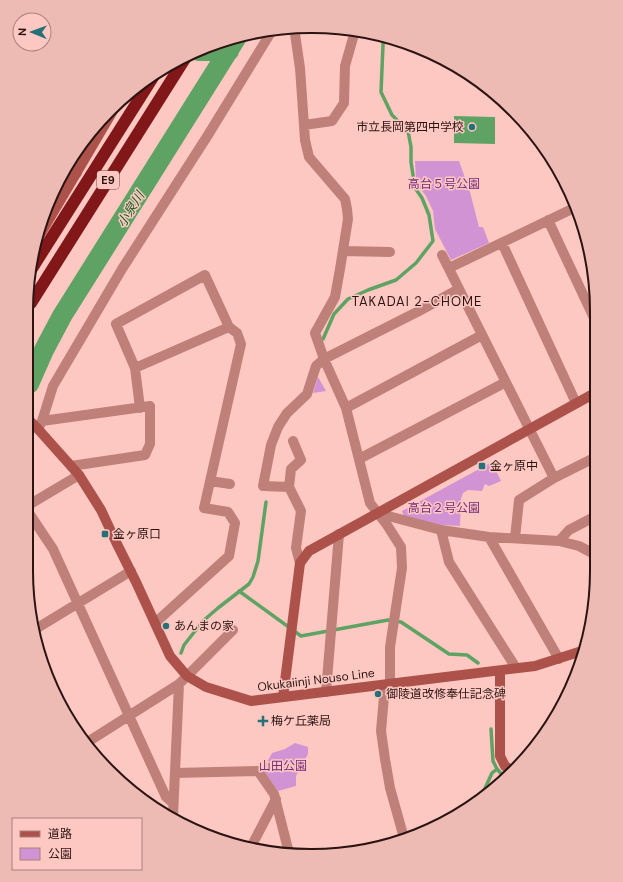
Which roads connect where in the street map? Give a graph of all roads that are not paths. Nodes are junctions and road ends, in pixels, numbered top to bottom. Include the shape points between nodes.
1 (295, 34) edge
2 (269, 36) edge
3 (354, 36) edge
4 (180, 66) edge
5 (146, 88) edge
6 (105, 125) edge
7 (304, 125) junction
8 (72, 170) edge
9 (77, 173) junction
10 (571, 210) edge
11 (548, 220) junction
12 (48, 221) edge
13 (502, 243) junction
14 (343, 251) junction
15 (390, 252) dead end
16 (442, 255) dead end
17 (38, 260) edge
18 (449, 268) junction
19 (459, 289) junction
20 (34, 299) edge
21 (590, 309) edge
22 (229, 326) junction
23 (482, 335) junction
24 (324, 359) junction
25 (135, 368) junction
26 (506, 382) junction
27 (590, 396) edge
28 (576, 403) junction
29 (140, 408) junction
30 (346, 408) junction
31 (35, 423) edge
32 (530, 429) junction
33 (293, 441) dead end
34 (359, 459) junction
35 (590, 460) edge
36 (71, 466) junction
37 (79, 475) junction
38 (554, 478) junction
39 (210, 481) junction
40 (230, 484) dead end
41 (289, 487) junction
42 (33, 502) edge
43 (377, 513) junction
44 (33, 519) edge
45 (590, 519) edge
46 (441, 530) junction
47 (339, 534) junction
48 (489, 537) junction
49 (515, 538) junction
50 (559, 541) junction
51 (590, 552) edge
52 (300, 562) junction
53 (131, 572) junction
54 (78, 604) junction
55 (155, 623) junction
56 (39, 627) edge
57 (233, 630) dead end
58 (578, 653) edge
59 (559, 659) junction
60 (516, 668) junction
61 (500, 671) junction
62 (187, 676) junction
63 (179, 684) junction
64 (387, 684) junction
65 (326, 692) junction
66 (283, 697) junction
67 (129, 717) junction
68 (91, 740) edge
69 (507, 768) edge
70 (176, 773) junction
71 (276, 799) junction
72 (173, 803) junction
73 (173, 812) edge
74 (403, 833) edge
75 (253, 843) edge
76 (288, 848) edge

1 - 7 street
2 - 31 street via 122,269 53,386
3 - 7 street via 345,66 344,103 332,121
4 - 20 highway, E9
5 - 17 highway, E9
6 - 9 street
7 - 14 street via 309,157 345,199 348,219
8 - 9 street
9 - 12 street
10 - 11 street
11 - 13 street
11 - 21 street
13 - 18 street
13 - 28 street
14 - 15 street
14 - 24 street via 335,297 315,333
16 - 18 street
18 - 19 street
19 - 23 street
19 - 24 street
22 - 25 street
22 - 25 street via 205,275 116,324
22 - 39 street via 237,333 241,344
23 - 26 street
23 - 30 street
24 - 30 street
24 - 41 street via 316,366 307,394 287,413 271,445 263,486
25 - 29 street
26 - 32 street
26 - 34 street
27 - 28 street
28 - 32 street
29 - 31 street
29 - 36 street via 150,406 150,444 145,455
30 - 34 street
31 - 36 street, Okukaiinji Nouso Line
32 - 38 street
32 - 43 street
33 - 41 street via 301,460 291,469
34 - 43 street via 370,503
35 - 38 street
36 - 37 street, Okukaiinji Nouso Line
37 - 42 street
37 - 53 street, Okukaiinji Nouso Line via 101,510
38 - 49 street via 519,500
39 - 40 street
39 - 55 street via 204,508 228,512 235,522 229,556
41 - 52 street via 301,511 296,548
43 - 46 street
43 - 47 street
43 - 64 street via 401,547 402,568
44 - 54 street via 53,549
45 - 50 street via 569,530
46 - 48 street
46 - 60 street via 449,562
47 - 52 street via 309,551
47 - 65 street
48 - 49 street
48 - 59 street
49 - 50 street
50 - 51 street
52 - 66 street
53 - 54 street
53 - 55 street, Okukaiinji Nouso Line
54 - 56 street
54 - 67 street
55 - 62 street, Okukaiinji Nouso Line via 170,656
57 - 62 street
58 - 59 street, Okukaiinji Nouso Line
59 - 60 street, Okukaiinji Nouso Line
60 - 61 street, Okukaiinji Nouso Line
61 - 64 street, Okukaiinji Nouso Line
61 - 69 street via 500,756
62 - 63 street
62 - 66 street, Okukaiinji Nouso Line via 206,687 251,701
63 - 67 street
63 - 70 street
64 - 65 street, Okukaiinji Nouso Line
64 - 74 street via 381,731 390,788
65 - 66 street, Okukaiinji Nouso Line
67 - 68 street
67 - 72 street via 166,797
70 - 71 street via 258,771
70 - 72 street
71 - 75 street
71 - 76 street
72 - 73 street

